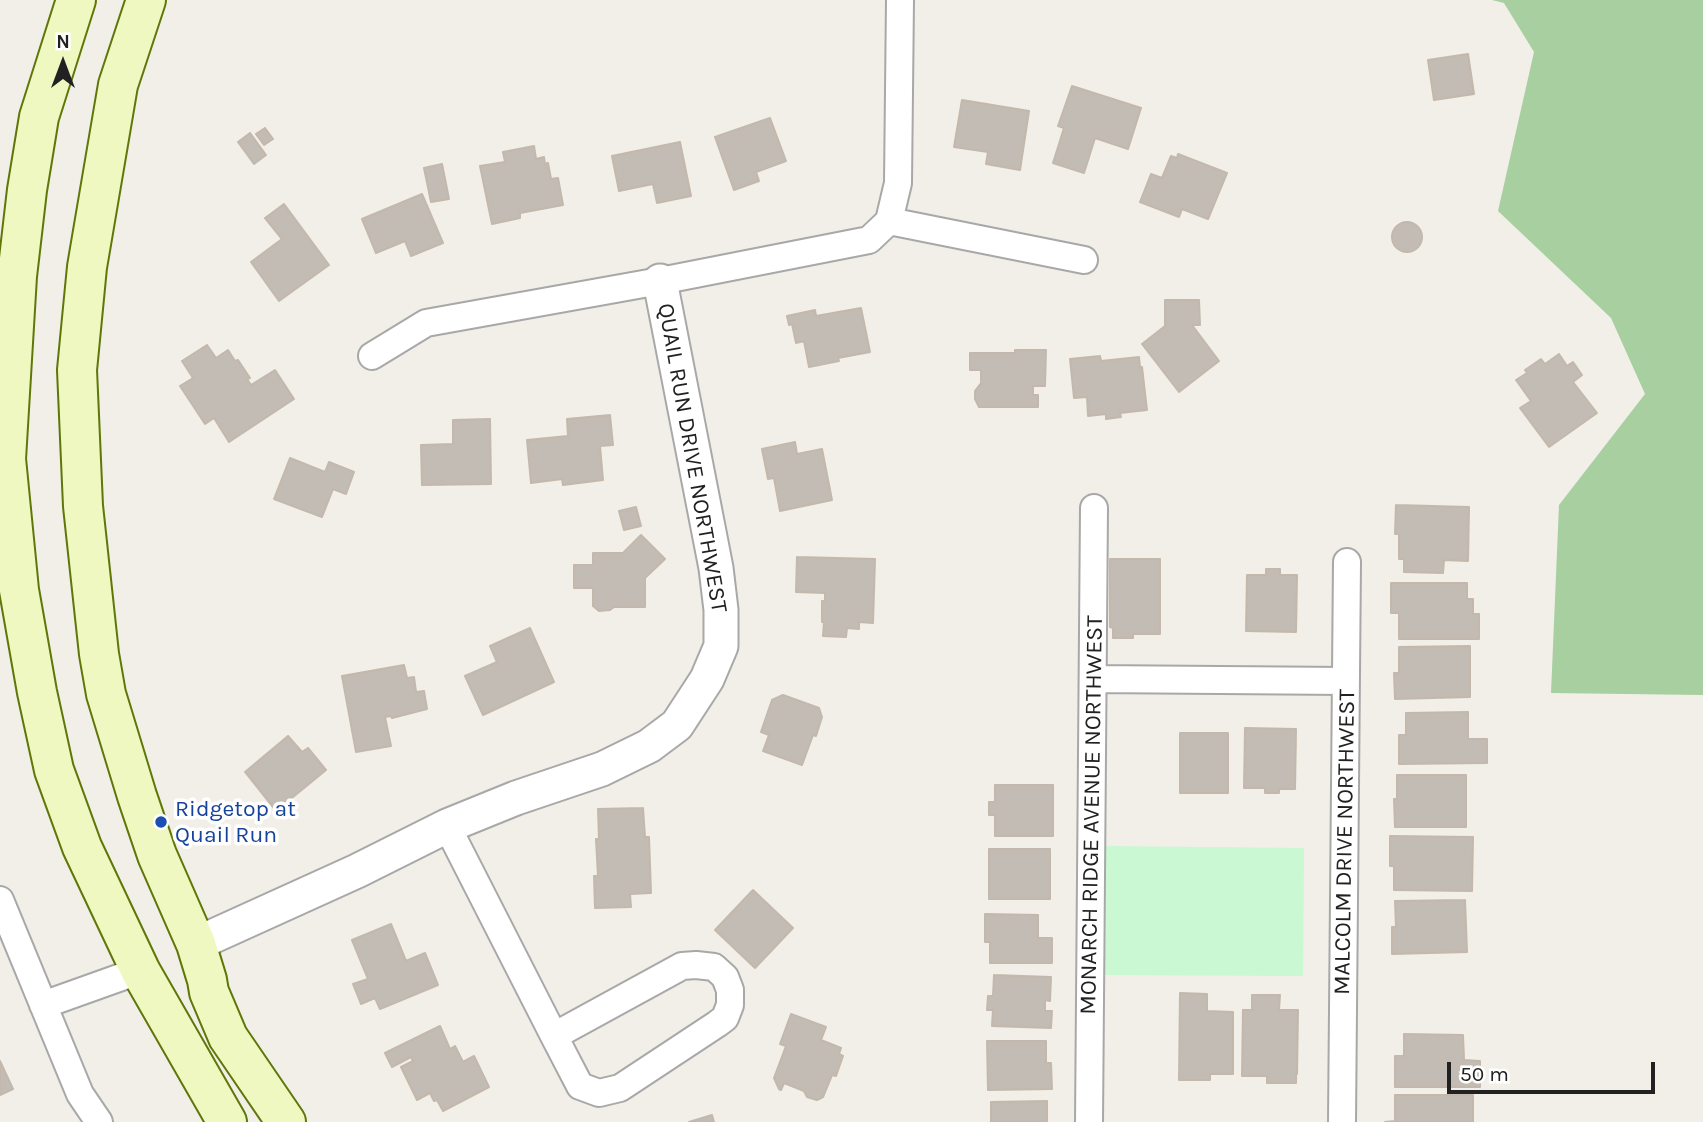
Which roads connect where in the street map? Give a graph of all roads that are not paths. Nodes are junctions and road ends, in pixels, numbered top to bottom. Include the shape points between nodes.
1 (76, 0) edge
2 (146, 0) edge
3 (900, 0) edge
4 (889, 221) junction
5 (1084, 260) dead end
6 (660, 281) junction
7 (372, 356) dead end
8 (1094, 508) dead end
9 (1347, 562) dead end
10 (1093, 679) junction
11 (1346, 681) junction
12 (447, 826) junction
13 (0, 900) edge
14 (196, 944) junction
15 (141, 972) junction
16 (43, 1005) junction
17 (554, 1036) junction
18 (99, 1122) edge
19 (227, 1122) edge
20 (286, 1122) edge
21 (1088, 1122) edge
22 (1342, 1122) edge

1 - 15 main road via 39,117 27,190 6,459 19,590 54,770 82,847
2 - 14 main road via 118,85 91,242 77,370 79,435 90,581 106,694 157,855
3 - 4 street via 898,183
4 - 5 street
4 - 6 street, QUAIL RUN DRIVE NORTHWEST via 869,240
6 - 7 street via 426,323
6 - 12 street, QUAIL RUN DRIVE NORTHWEST via 716,568 722,610 720,646 707,679 677,725 649,746 602,769
8 - 10 street, MONARCH RIDGE AVENUE NORTHWEST
9 - 11 street, MALCOLM DRIVE NORTHWEST
10 - 11 street
10 - 21 street, MONARCH RIDGE AVENUE NORTHWEST
11 - 22 street, MALCOLM DRIVE NORTHWEST
12 - 14 street, QUAIL RUN DRIVE NORTHWEST
12 - 17 street
13 - 16 street
14 - 15 main road via 197,965 186,981 176,986 156,985
14 - 20 main road via 228,1037
15 - 16 street
15 - 19 main road
16 - 18 street via 80,1094
17 - 17 street via 580,1086 599,1093 620,1088 725,1018 730,990 714,967 682,966

